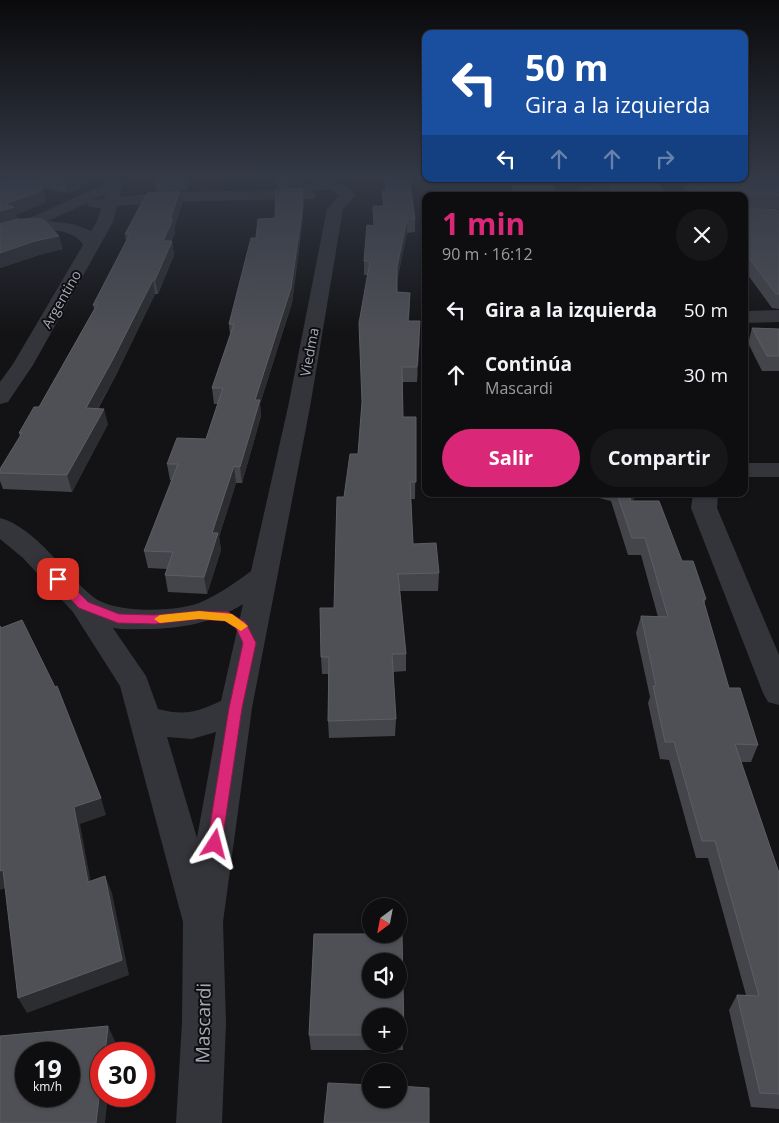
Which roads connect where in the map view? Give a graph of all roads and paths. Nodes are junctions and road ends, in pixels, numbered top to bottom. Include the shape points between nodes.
1 (15, 228) edge
2 (61, 228) edge
3 (101, 228) edge
4 (331, 228) edge
5 (0, 232) edge
6 (92, 245) junction
7 (779, 316) edge
8 (748, 317) edge
9 (0, 397) edge
10 (698, 498) edge
11 (0, 526) edge
12 (265, 574) junction
13 (83, 605) junction
14 (199, 615) junction
15 (155, 620) junction
16 (250, 643) junction
17 (121, 660) junction
18 (779, 693) edge
19 (236, 708) junction
20 (146, 718) junction
21 (203, 922) junction
22 (199, 1123) edge

1 - 5 street
2 - 6 street via 86,235
3 - 6 street, Argentino
4 - 12 street, Viedma
6 - 9 street, Argentino via 23,365
7 - 8 street
10 - 18 street
11 - 13 street via 33,552
12 - 14 street via 240,594
12 - 16 street, Viedma
13 - 15 street via 118,618
13 - 17 street
14 - 15 street
14 - 16 street via 228,617 241,625
15 - 17 street via 136,628 127,640
16 - 19 street
17 - 20 street via 135,684
19 - 20 street via 202,725 174,727
19 - 21 street
20 - 21 street
21 - 22 street, Mascardi via 204,1024

